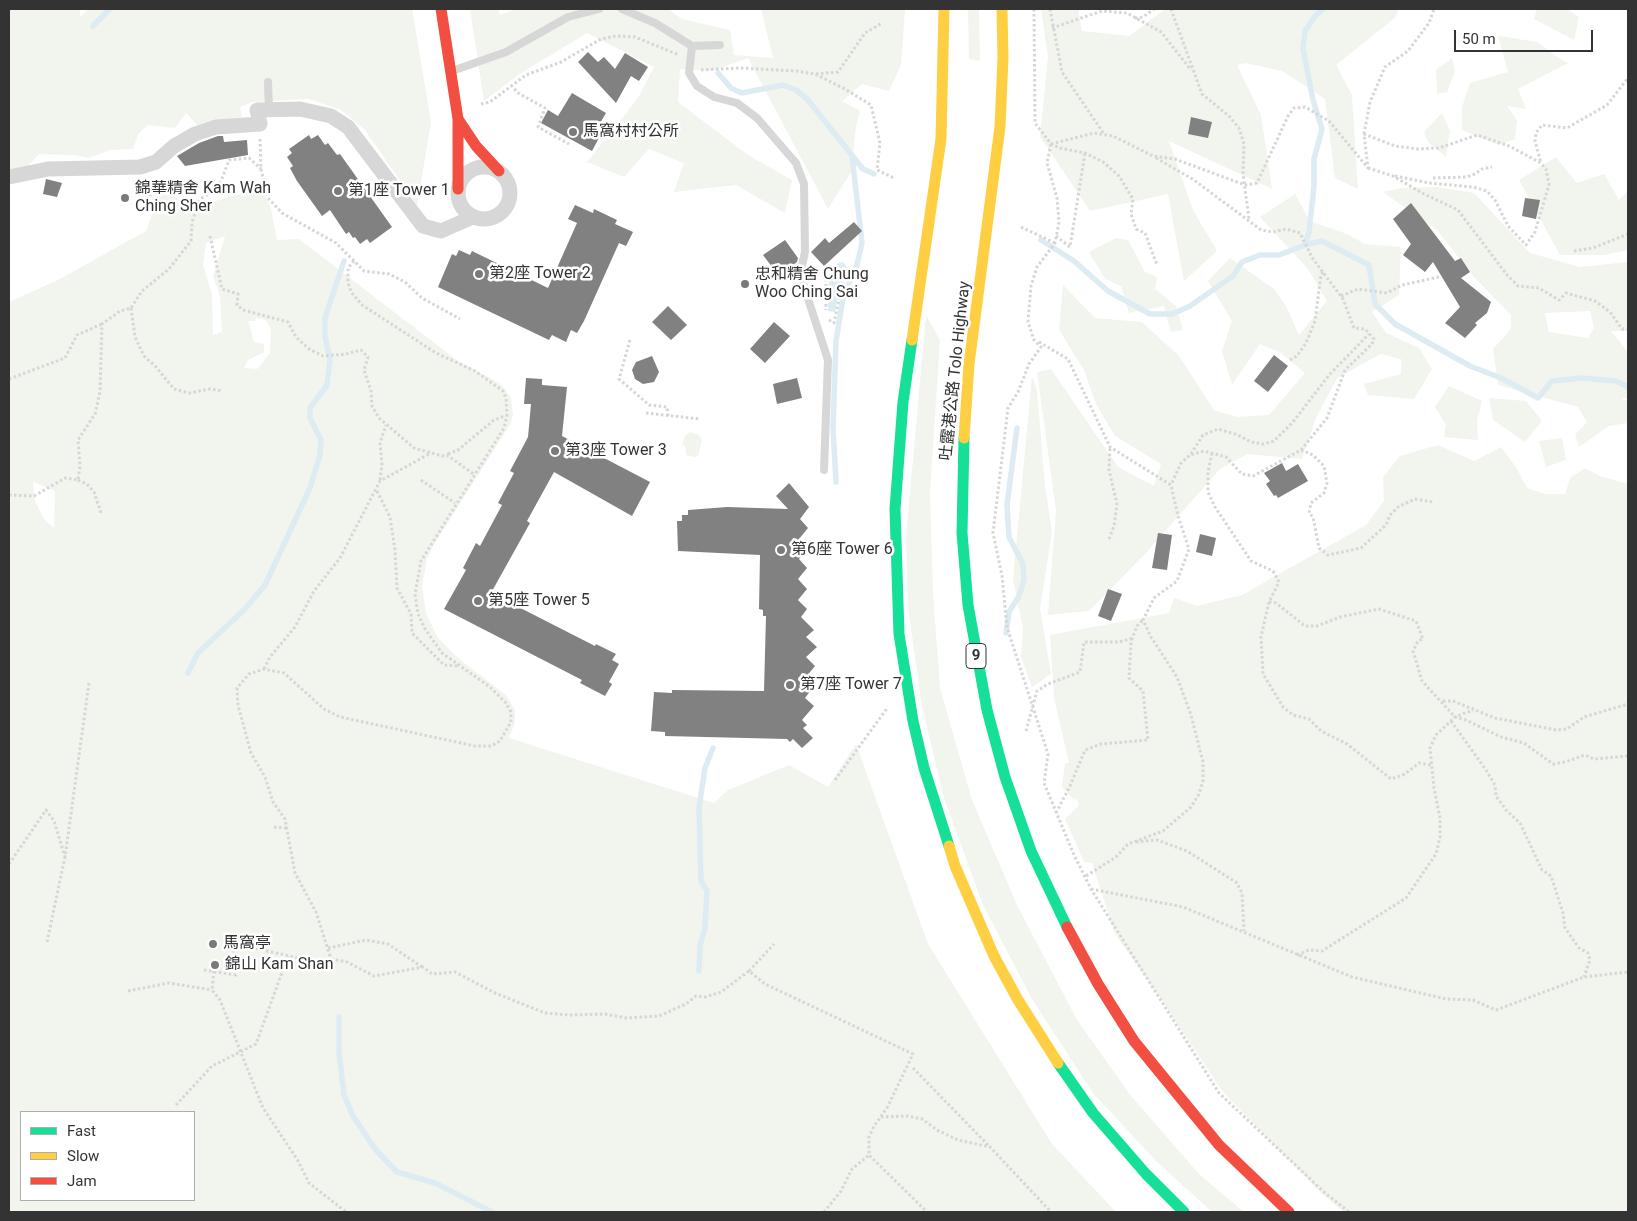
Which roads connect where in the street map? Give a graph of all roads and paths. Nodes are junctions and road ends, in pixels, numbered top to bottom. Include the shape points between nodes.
1 (441, 9) edge
2 (599, 9) edge
3 (622, 9) edge
4 (944, 9) edge
5 (1002, 9) edge
6 (1034, 9) edge
7 (1050, 9) edge
8 (1154, 9) edge
9 (1171, 9) edge
10 (1434, 9) edge
11 (1135, 18) junction
12 (882, 23) dead end
13 (1052, 28) junction
14 (720, 45) dead end
15 (692, 46) junction
16 (691, 64) junction
17 (451, 71) junction
18 (1193, 73) junction
19 (815, 74) junction
20 (1628, 78) edge
21 (268, 82) dead end
22 (511, 85) junction
23 (481, 104) dead end
24 (269, 110) junction
25 (458, 119) junction
26 (260, 124) junction
27 (1364, 134) junction
28 (1104, 135) junction
29 (569, 144) dead end
30 (1051, 144) junction
31 (1085, 153) junction
32 (1153, 156) junction
33 (156, 162) junction
34 (1540, 163) junction
35 (1492, 167) dead end
36 (1368, 168) junction
37 (261, 169) junction
38 (499, 171) junction
39 (1389, 175) junction
40 (9, 177) edge
41 (894, 178) dead end
42 (1433, 178) dead end
43 (1245, 185) junction
44 (458, 189) junction
45 (147, 211) dead end
46 (473, 217) junction
47 (1249, 219) junction
48 (1021, 227) dead end
49 (1628, 234) edge
50 (210, 236) dead end
51 (1056, 236) junction
52 (1055, 242) junction
53 (1574, 251) dead end
54 (354, 261) junction
55 (1157, 265) dead end
56 (850, 270) dead end
57 (1324, 272) junction
58 (826, 274) dead end
59 (1439, 277) dead end
60 (827, 287) junction
61 (840, 289) junction
62 (1341, 296) junction
63 (131, 308) junction
64 (460, 319) dead end
65 (102, 324) junction
66 (1628, 329) edge
67 (1369, 334) junction
68 (630, 340) dead end
69 (1034, 340) junction
70 (1290, 360) dead end
71 (9, 379) edge
72 (223, 391) dead end
73 (646, 413) dead end
74 (507, 415) junction
75 (668, 416) junction
76 (700, 419) dead end
77 (386, 425) junction
78 (1110, 447) junction
79 (1301, 450) junction
80 (431, 452) junction
81 (1212, 453) junction
82 (447, 455) junction
83 (1190, 455) junction
84 (824, 470) dead end
85 (475, 475) junction
86 (78, 480) junction
87 (421, 480) dead end
88 (380, 481) junction
89 (1171, 485) junction
90 (377, 490) junction
91 (9, 496) edge
92 (1433, 502) dead end
93 (455, 504) junction
94 (101, 513) dead end
95 (1109, 539) dead end
96 (1270, 602) junction
97 (1143, 620) junction
98 (1133, 638) junction
99 (458, 666) junction
100 (264, 669) junction
101 (89, 683) dead end
102 (1442, 701) junction
103 (1628, 704) edge
104 (888, 707) dead end
105 (1473, 710) junction
106 (1455, 716) junction
107 (1451, 721) junction
108 (1026, 731) dead end
109 (1628, 756) edge
110 (1431, 766) junction
111 (835, 780) dead end
112 (1056, 813) junction
113 (274, 827) dead end
114 (287, 828) junction
115 (1128, 844) junction
116 (65, 857) junction
117 (9, 864) edge
118 (1086, 876) junction
119 (1091, 889) junction
120 (1244, 931) junction
121 (47, 942) dead end
122 (227, 942) dead end
123 (233, 942) junction
124 (774, 944) dead end
125 (328, 948) junction
126 (1297, 955) junction
127 (288, 956) junction
128 (330, 959) junction
129 (423, 967) junction
130 (204, 970) dead end
131 (214, 971) junction
132 (749, 971) junction
133 (1628, 972) edge
134 (1584, 978) junction
135 (212, 990) junction
136 (128, 991) dead end
137 (241, 1052) junction
138 (913, 1068) dead end
139 (176, 1105) dead end
140 (880, 1117) junction
141 (990, 1147) junction
142 (869, 1155) junction
143 (346, 1212) edge
144 (824, 1212) edge
145 (927, 1212) edge
146 (1051, 1212) edge
147 (1184, 1212) edge
148 (1289, 1212) edge
149 (1349, 1212) edge

1 - 17 main road
2 - 17 lane via 568,17 506,52
3 - 15 lane via 655,23
4 - 147 main road via 941,139 903,402 895,508 899,626 913,721 926,776 955,866 990,947 1018,1000 1062,1070 1094,1113 1146,1174
5 - 148 main road, 吐露港公路 Tolo Highway / 9 via 1000,127 968,372 962,464 962,534 967,596 986,710 1031,851 1098,984 1134,1041 1197,1120 1218,1145
6 - 30 path via 1035,124
7 - 13 path
8 - 11 path via 1143,17
9 - 18 path
10 - 27 path via 1429,23 1408,51 1384,67 1370,102
11 - 13 path via 1127,13 1102,11
11 - 18 path via 1161,32
12 - 19 path via 866,33 838,72
13 - 28 path via 1062,72
14 - 15 lane
15 - 16 lane
16 - 19 path via 708,71 739,68
16 - 22 path via 636,37 616,36 600,39 561,62 526,74
16 - 84 lane via 690,73 701,89 714,97 737,103 757,118 796,164 804,184 805,252 800,274 828,360
17 - 25 main road
18 - 43 path via 1202,94 1239,128 1244,144
19 - 41 path via 871,105 880,143 877,170
20 - 34 path via 1607,105 1567,128 1542,125 1535,141
21 - 24 lane
22 - 23 path via 490,102
22 - 29 path via 518,93 545,108 538,127
24 - 26 street via 257,110
24 - 46 street via 311,110 344,124 428,229 440,231
25 - 38 main road via 476,146
25 - 44 main road
26 - 33 street via 216,127 195,134
26 - 37 path
27 - 34 path via 1395,146 1418,149 1439,148 1477,135 1509,146
27 - 36 path
28 - 30 path via 1094,133
28 - 32 path via 1113,136
30 - 31 path
30 - 51 path via 1047,163 1057,198 1059,222
31 - 51 path via 1070,247
31 - 55 path via 1103,162 1119,176 1133,199 1131,214 1136,229 1145,233
32 - 43 path via 1175,159
32 - 47 path
33 - 40 street via 140,168 48,169
33 - 45 path
34 - 39 path via 1546,169 1549,185 1535,232 1526,245 1508,226 1496,200 1487,191
35 - 42 path via 1482,168 1466,177
36 - 39 path
36 - 43 path via 1329,121 1305,107 1294,108 1257,183
37 - 54 path via 268,198 282,213 336,243
37 - 63 path via 249,158 229,160 218,189 200,199 192,222 191,241 169,269 142,291
38 - 44 street via 482,166 473,169 466,174
38 - 46 street via 510,184 510,202 499,216 482,220
39 - 66 path via 1458,210 1518,286 1539,288 1559,300 1566,293 1595,301 1610,312 1622,329
43 - 47 path
44 - 46 street via 461,206
47 - 57 path via 1261,230 1286,229 1300,233 1313,259
48 - 52 path
49 - 53 path via 1593,248
50 - 77 path via 222,289 238,294 237,305 243,310 288,322 296,337 322,356 361,350 368,357 364,370 372,406
51 - 52 path
52 - 69 path via 1037,267 1031,286 1028,322
54 - 64 path via 364,272 389,274 405,282 422,298
54 - 74 path via 348,268 348,282 351,292 362,305 436,353 475,371 503,392 508,405
56 - 61 path
57 - 62 path
57 - 70 path via 1315,321 1306,343
58 - 60 path
59 - 62 path via 1402,285 1387,293 1358,288
60 - 61 path
60 - 61 path via 827,319 834,324
62 - 67 path via 1354,328 1365,329
63 - 65 path via 120,311
63 - 72 path via 136,337 144,356 174,389 189,393 210,389
65 - 71 path via 77,334 64,358
65 - 86 path via 100,392 95,414 78,440
67 - 79 path via 1374,339 1372,344 1345,370 1327,418
67 - 83 path via 1329,374 1293,422 1274,441 1263,444 1251,442 1218,429 1203,435
68 - 75 path via 619,379 649,406 667,407
69 - 78 path via 1068,359
69 - 112 path via 1041,347 1008,408 993,532 1007,627 1048,754 1044,783
73 - 75 path
74 - 82 path via 494,420 458,450
74 - 85 path via 497,441
75 - 76 path
77 - 80 path via 414,448
77 - 88 path via 380,443
78 - 89 path
78 - 95 path via 1109,470 1117,504
79 - 81 path via 1253,476 1242,474 1226,457
79 - 92 path via 1313,455 1324,466 1328,483 1324,493 1311,503 1309,513 1313,517 1319,548 1328,555 1362,548 1386,525 1398,507 1415,499
80 - 82 path
80 - 88 path
81 - 83 path via 1204,451
81 - 96 path via 1208,492 1251,561 1273,571 1279,582
82 - 85 path
83 - 89 path via 1181,463
85 - 93 path
86 - 91 path via 65,478 34,496
86 - 94 path via 94,492
87 - 93 path
88 - 90 path
89 - 97 path via 1189,549 1177,581 1154,598
90 - 99 path via 390,517 397,588 411,614 412,633 444,665
90 - 100 path via 340,558 314,591 295,627
93 - 99 path via 421,561 415,594 418,614 425,629 442,652
96 - 102 path via 1305,626 1317,626 1379,608 1416,621 1423,639 1418,641 1413,651 1415,663 1422,681
96 - 110 path via 1261,637 1263,674 1283,707 1293,715 1309,719 1333,738 1347,744 1391,779 1405,774 1419,763
97 - 98 path
97 - 115 path via 1177,677 1191,714 1203,762 1203,780 1191,807 1163,831
98 - 108 path via 1119,642 1084,642 1080,672 1037,691
98 - 112 path via 1129,678 1143,691 1148,740 1101,744 1085,750
99 - 100 path via 490,687 511,712 507,732 491,746 475,746 340,717 324,709 284,673
100 - 114 path via 249,674 237,688 238,705 251,753 265,776 273,802 285,819
101 - 116 path
102 - 105 path via 1453,701
102 - 106 path
103 - 105 path via 1584,717 1567,729 1556,730
104 - 111 path
105 - 106 path
106 - 107 path
106 - 109 path via 1501,737 1524,743 1553,764 1585,755 1594,759
107 - 110 path via 1436,735 1430,748
107 - 134 path via 1495,785 1496,796 1520,823 1542,870 1551,876 1565,928 1579,948 1588,953 1590,960
110 - 126 path via 1440,837 1436,854 1406,898 1322,951 1309,950
112 - 118 path
113 - 114 path
114 - 125 path via 295,873 316,912
115 - 118 path via 1116,857
115 - 120 path via 1157,840 1187,851 1237,883 1242,894
116 - 117 path via 54,821 46,810
116 - 121 path
118 - 119 path
119 - 120 path via 1183,908
119 - 149 path via 1219,1093
120 - 126 path
122 - 123 path
123 - 127 path
123 - 131 path via 236,975
124 - 132 path
125 - 128 path
125 - 129 path via 360,940 374,941 388,944
126 - 134 path via 1352,977 1446,1000 1473,1000 1496,1010
127 - 128 path via 321,962
127 - 137 path via 256,1044
128 - 129 path via 347,962 374,976
129 - 132 path via 432,974 455,972 494,993 545,1013 605,1014 626,1018 659,1016 696,996 721,992
130 - 131 path
131 - 135 path
132 - 140 path via 765,984 912,1054
133 - 134 path
135 - 136 path via 169,983
135 - 137 path via 220,1000
137 - 139 path via 212,1066
137 - 143 path via 263,1108 298,1159 309,1184
138 - 141 path
140 - 141 path via 922,1119 947,1135
140 - 142 path via 869,1137
141 - 146 path
142 - 144 path via 852,1169 841,1191
142 - 145 path

